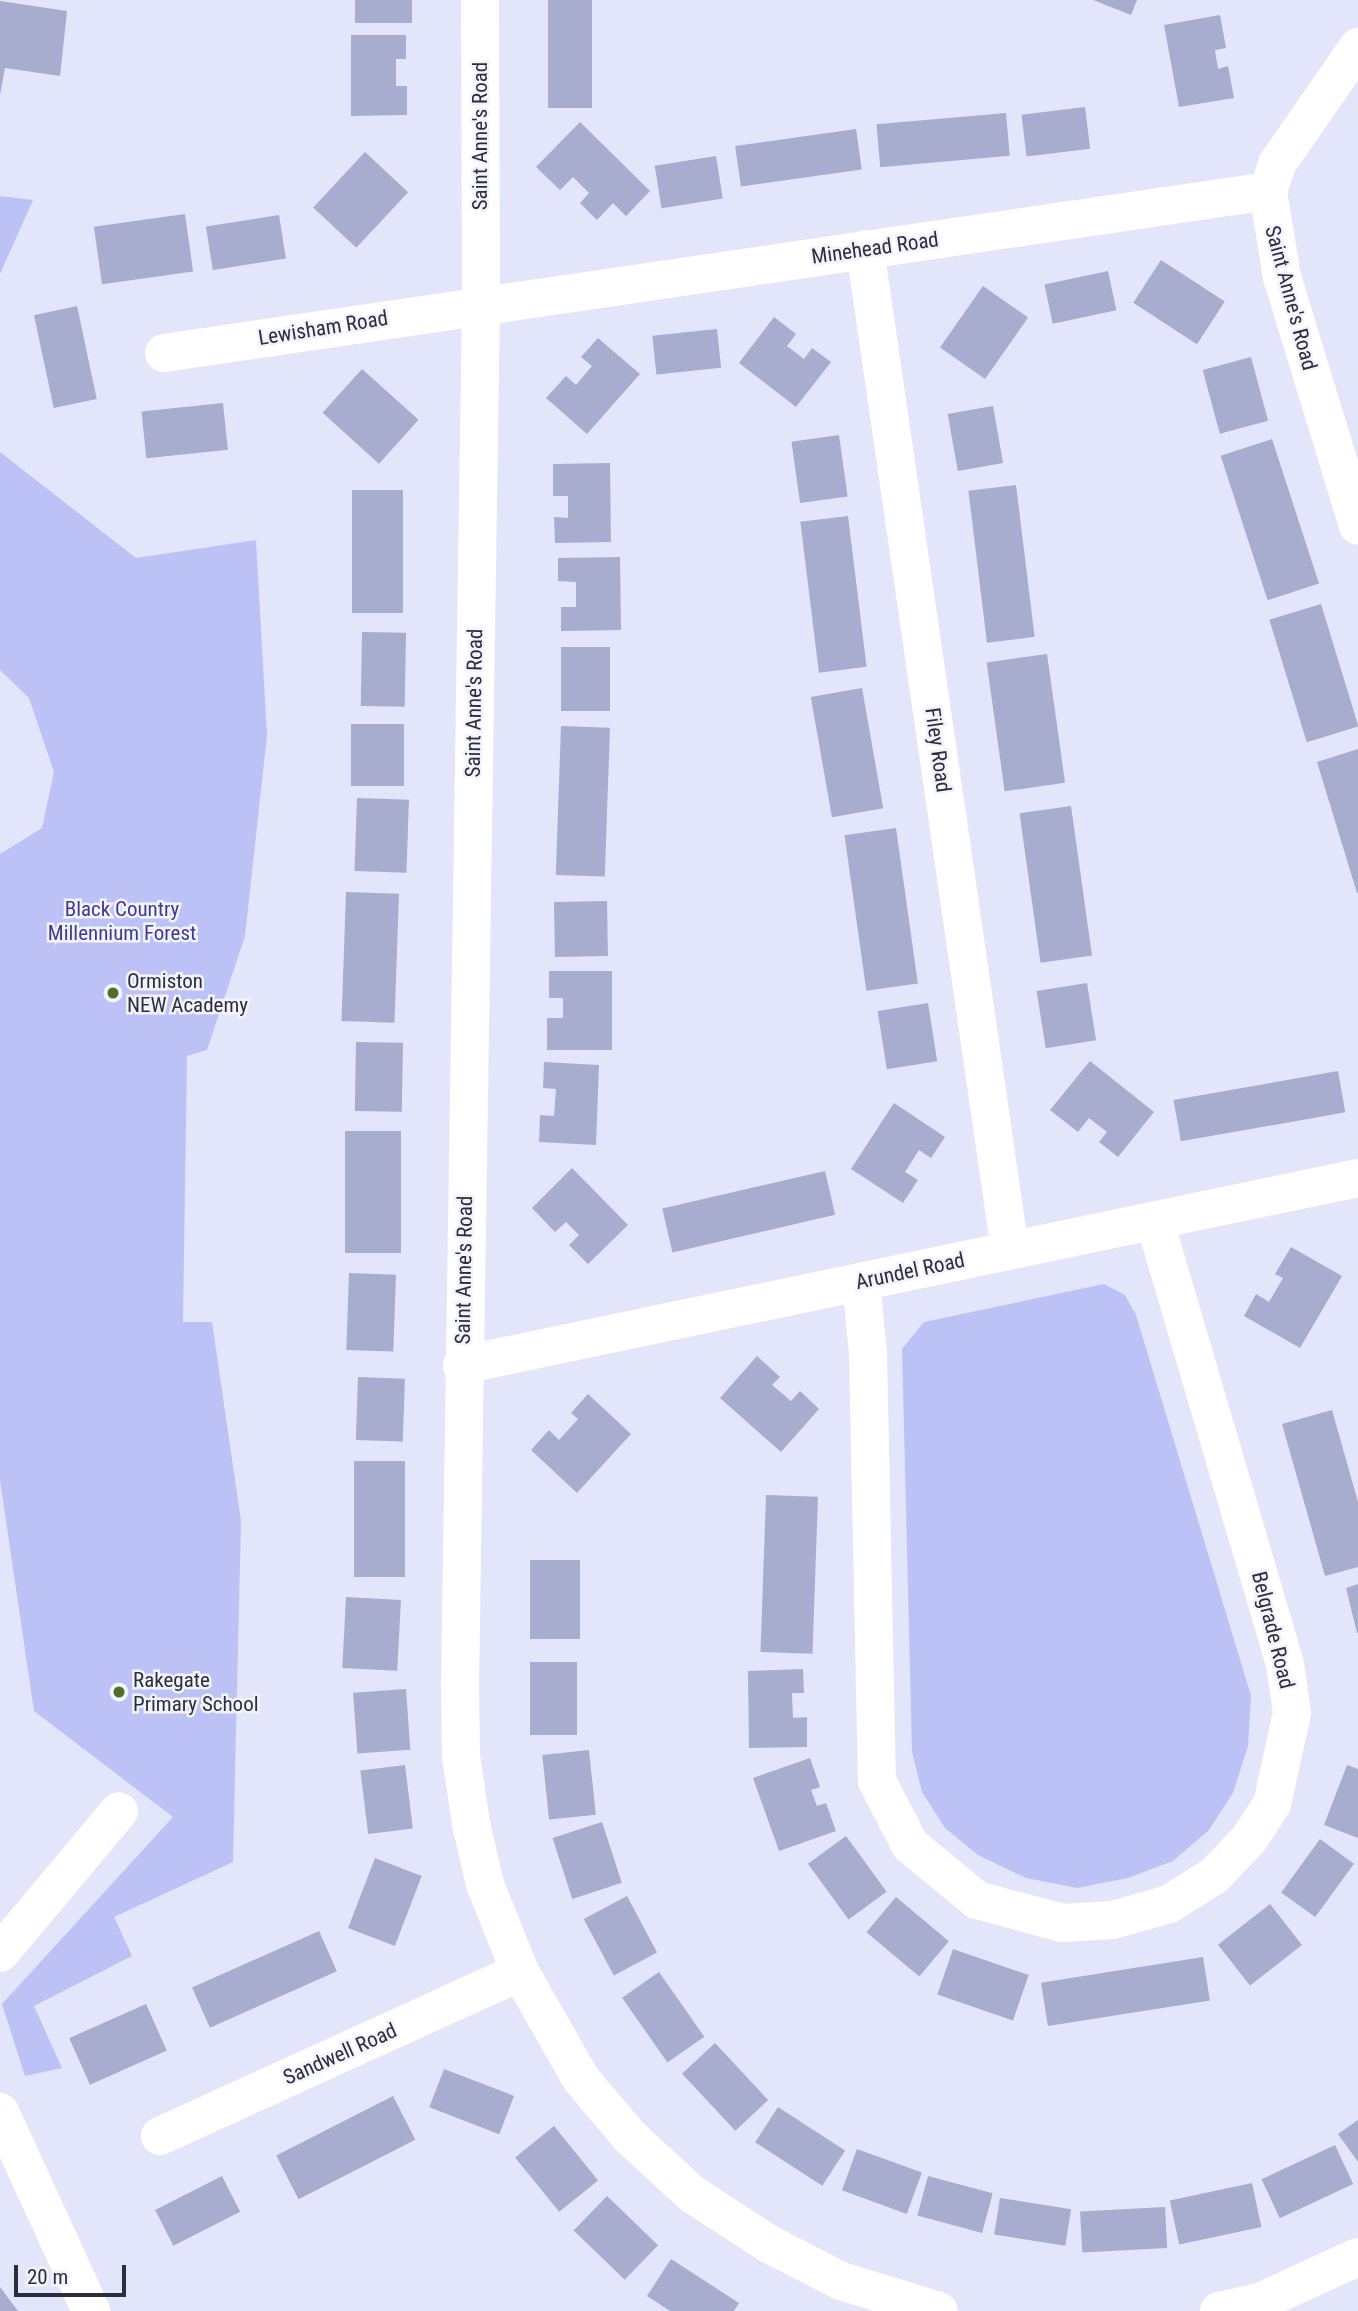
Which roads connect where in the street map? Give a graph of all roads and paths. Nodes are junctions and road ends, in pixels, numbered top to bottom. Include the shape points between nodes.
1 (480, 0) edge
2 (1358, 47) edge
3 (1268, 191) junction
4 (865, 250) junction
5 (481, 304) junction
6 (164, 353) dead end
7 (1358, 526) edge
8 (1358, 1178) edge
9 (1156, 1221) junction
10 (1010, 1250) junction
11 (861, 1282) junction
12 (462, 1365) junction
13 (118, 1811) dead end
14 (0, 1953) edge
15 (520, 1972) junction
16 (0, 2112) edge
17 (160, 2136) dead end
18 (1358, 2257) edge
19 (91, 2311) edge
20 (939, 2311) edge
21 (1219, 2311) edge

1 - 5 street, Saint Anne's Road
2 - 3 street via 1277,164
3 - 4 street, Minehead Road
3 - 7 street, Saint Anne's Road via 1282,277
4 - 5 street, Minehead Road
4 - 10 street, Filey Road
5 - 6 street, Lewisham Road
5 - 12 street, Saint Anne's Road
8 - 9 street, Arundel Road
9 - 10 street, Arundel Road
9 - 11 street, Belgrade Road via 1285,1664 1292,1713 1272,1804 1249,1839 1214,1876 1169,1904 1114,1920 1062,1923 977,1900 910,1846 877,1781 869,1354
10 - 11 street, Arundel Road
11 - 12 street, Arundel Road
12 - 15 street, Saint Anne's Road via 461,1756 485,1884
13 - 14 street
15 - 17 street, Sandwell Road
15 - 20 street, Saint Anne's Road via 581,2079 630,2137 692,2194 769,2244 841,2281
16 - 19 street
18 - 21 street via 1260,2302

